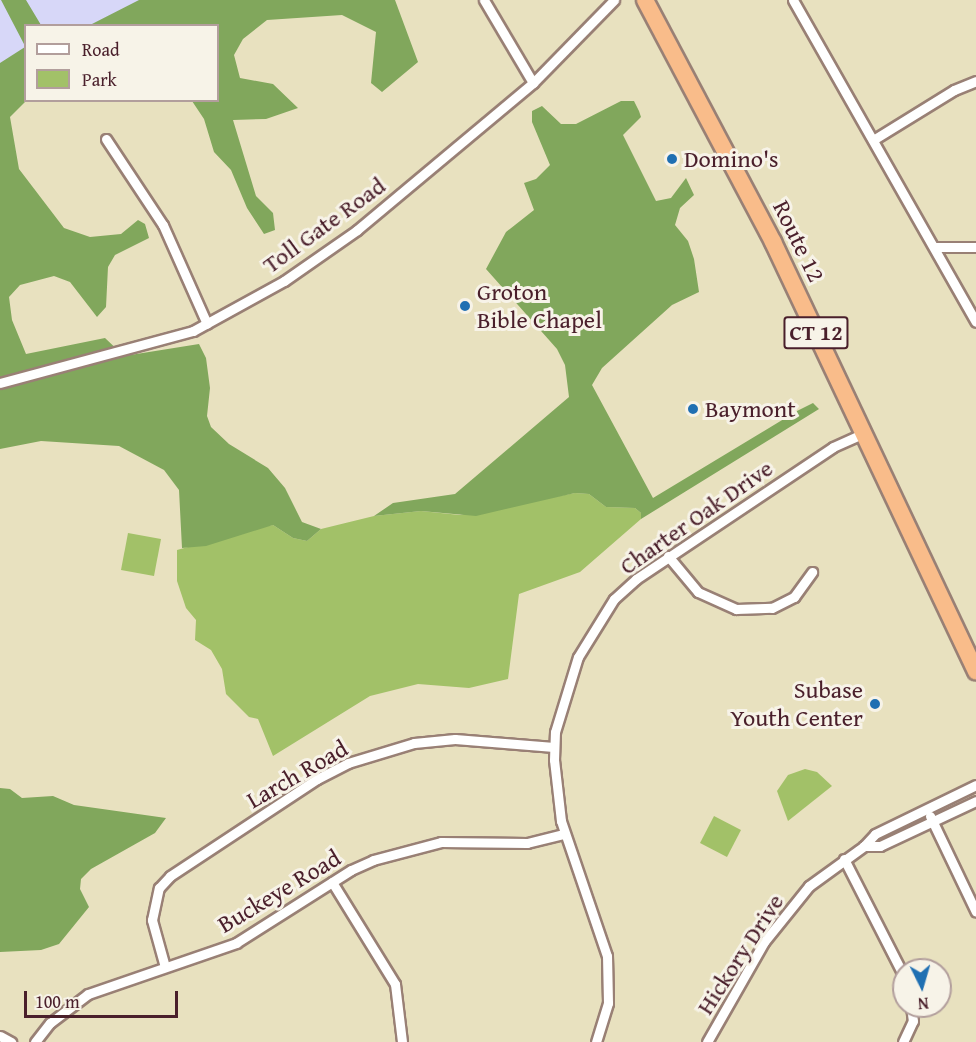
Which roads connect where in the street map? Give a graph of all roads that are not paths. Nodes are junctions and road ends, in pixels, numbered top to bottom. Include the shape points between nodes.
1 (484, 0) edge
2 (614, 0) edge
3 (645, 0) edge
4 (792, 0) edge
5 (976, 81) edge
6 (533, 82) junction
7 (106, 139) dead end
8 (873, 140) junction
9 (934, 247) junction
10 (976, 247) edge
11 (976, 322) edge
12 (207, 324) junction
13 (0, 383) edge
14 (864, 433) junction
15 (668, 556) junction
16 (812, 572) dead end
17 (976, 671) edge
18 (554, 747) junction
19 (976, 785) edge
20 (976, 801) edge
21 (927, 808) junction
22 (933, 820) junction
23 (564, 834) junction
24 (864, 846) junction
25 (844, 859) junction
26 (332, 882) junction
27 (976, 912) edge
28 (895, 958) edge
29 (165, 967) junction
30 (913, 1018) edge
31 (0, 1036) edge
32 (11, 1042) edge
33 (35, 1042) edge
34 (402, 1042) edge
35 (596, 1042) edge
36 (708, 1042) edge
37 (903, 1042) edge

1 - 6 street
2 - 6 street, Toll Gate Road
3 - 14 highway, Route 12 / CT 12 via 740,176
4 - 8 street
5 - 8 street via 954,90
6 - 12 street, Toll Gate Road via 357,230 284,281
7 - 12 street via 163,225
8 - 9 street
9 - 10 street
9 - 11 street
12 - 13 street, Toll Gate Road
14 - 15 street, Charter Oak Drive via 833,447
14 - 17 highway, Route 12 / CT 12
15 - 16 street via 698,592 736,609 771,608 794,597
15 - 18 street, Charter Oak Drive via 614,599 594,626 566,688
18 - 23 street, Charter Oak Drive
18 - 29 street, Larch Road via 455,739 414,743 365,757 317,779 170,876 159,888 152,920
19 - 21 street, Hickory Drive
20 - 22 street, Hickory Drive
21 - 22 street
21 - 24 street, Hickory Drive via 875,834
22 - 24 street, Hickory Drive via 880,846
22 - 27 street
23 - 26 street, Buckeye Road via 521,843 425,844 373,860
23 - 35 street, Charter Oak Drive via 607,956 608,1003
24 - 25 street, Hickory Drive
25 - 28 street
25 - 36 street, Hickory Drive via 810,886 781,919
26 - 29 street, Buckeye Road via 236,943
26 - 34 street via 395,984
29 - 33 street, Buckeye Road via 88,994 50,1023
30 - 37 street
31 - 32 street

